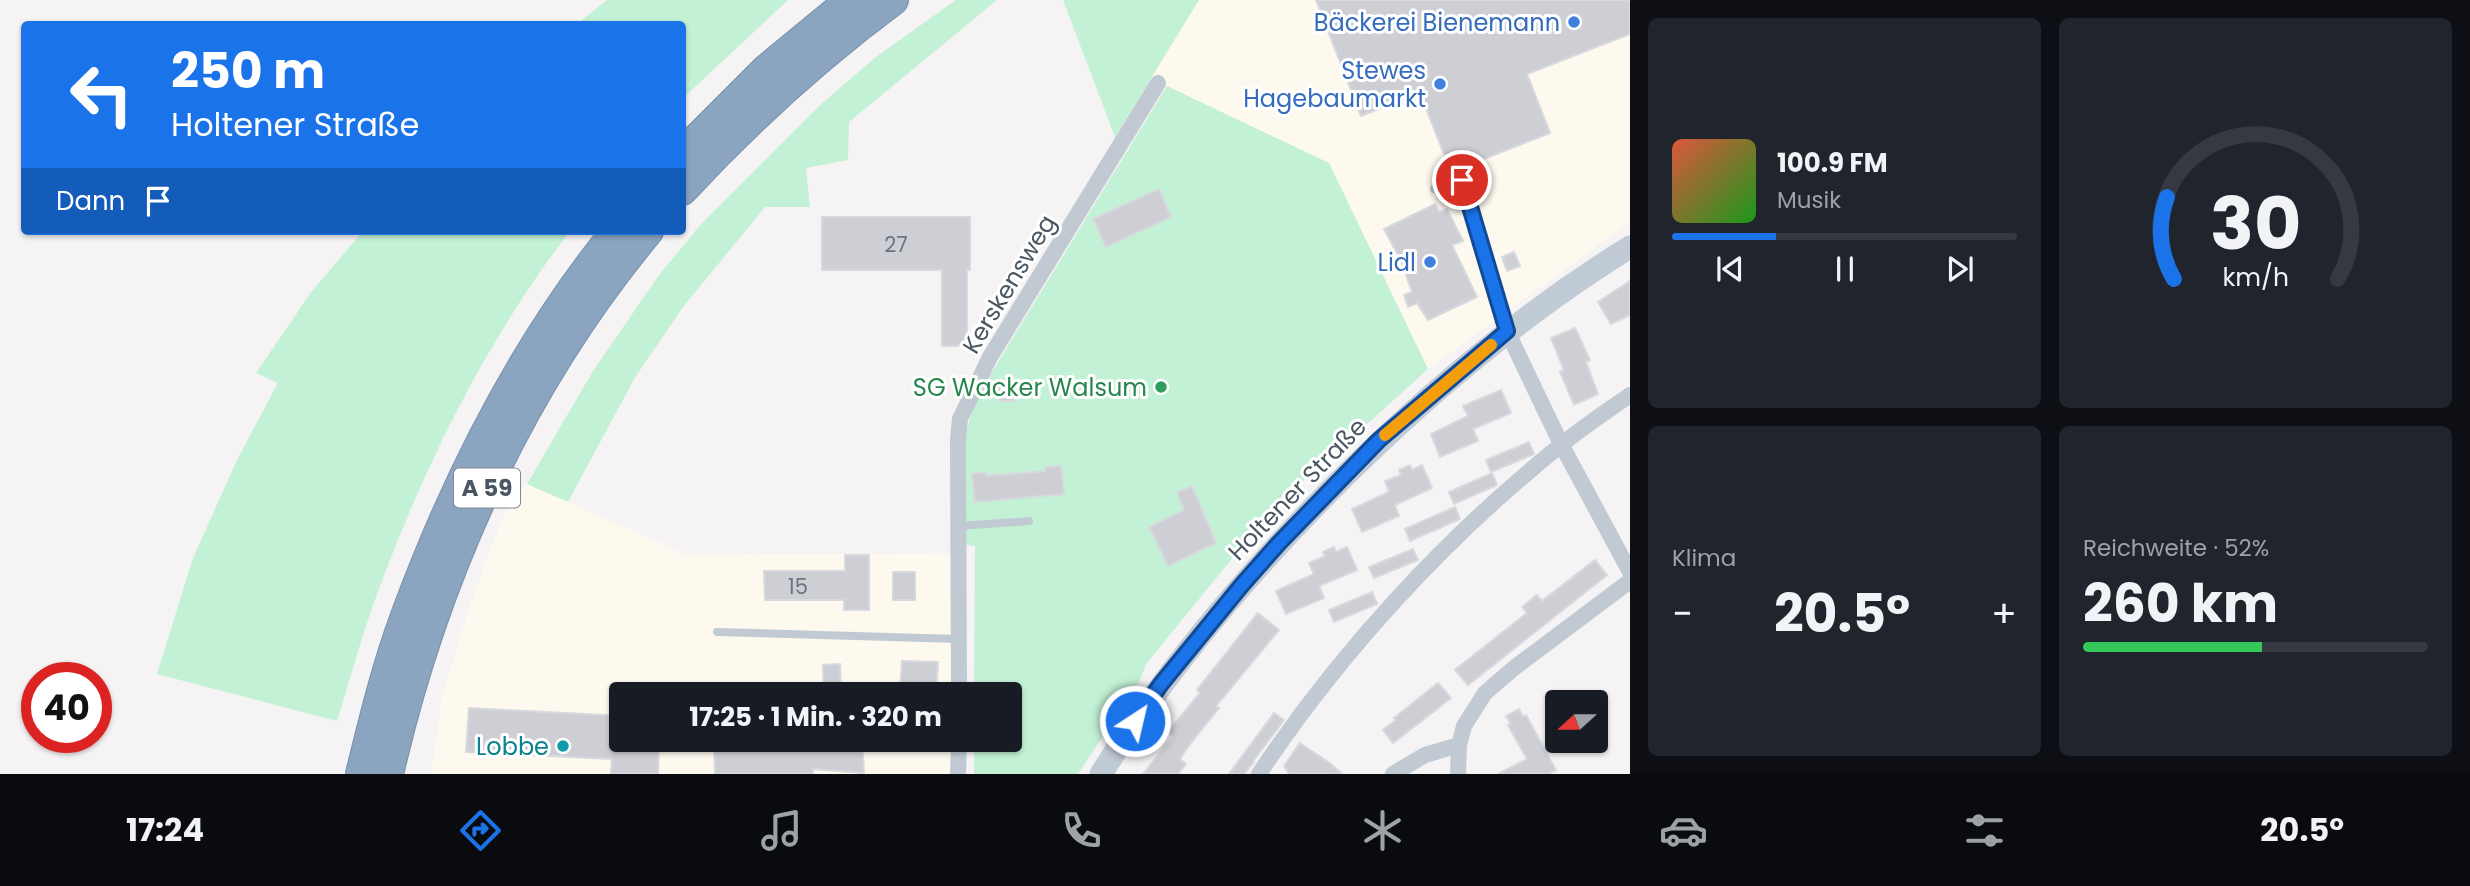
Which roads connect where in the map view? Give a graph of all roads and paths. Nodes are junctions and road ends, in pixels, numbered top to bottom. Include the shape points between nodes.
1 (851, 0) edge
2 (893, 0) edge
3 (1158, 83) dead end
4 (686, 150) edge
5 (1462, 180) dead end
6 (686, 186) edge
7 (1434, 189) dead end
8 (1467, 196) junction
9 (614, 235) edge
10 (645, 235) edge
11 (1630, 247) edge
12 (1507, 331) junction
13 (1630, 395) edge
14 (1561, 444) junction
15 (1029, 521) dead end
16 (958, 526) junction
17 (1630, 572) edge
18 (1630, 581) edge
19 (717, 632) dead end
20 (958, 639) junction
21 (959, 682) edge
22 (1459, 745) junction
23 (959, 752) edge
24 (1264, 772) edge
25 (361, 774) edge
26 (388, 774) edge
27 (958, 774) edge
28 (1101, 774) edge
29 (1393, 774) edge
30 (1458, 774) edge

1 - 4 highway via 766,70
2 - 6 highway via 782,88
3 - 16 street, Kerskensweg via 997,345 960,419
5 - 8 street
7 - 8 lane
8 - 12 street
9 - 25 highway, A 59 via 553,319 490,422 446,514 405,617
10 - 26 highway, A 59 via 572,334 514,431 474,514 428,626
11 - 12 street, Holtener Straße
12 - 14 street
12 - 28 street, Holtener Straße via 1379,440 1279,543 1161,684
13 - 14 street
14 - 17 street
14 - 24 street via 1488,509 1382,616 1315,696
15 - 16 lane
16 - 20 street, Kerskensweg
18 - 22 street via 1485,693 1464,726
19 - 20 lane
20 - 21 street, Kerskensweg
22 - 29 street via 1425,755
22 - 30 street
23 - 27 street

